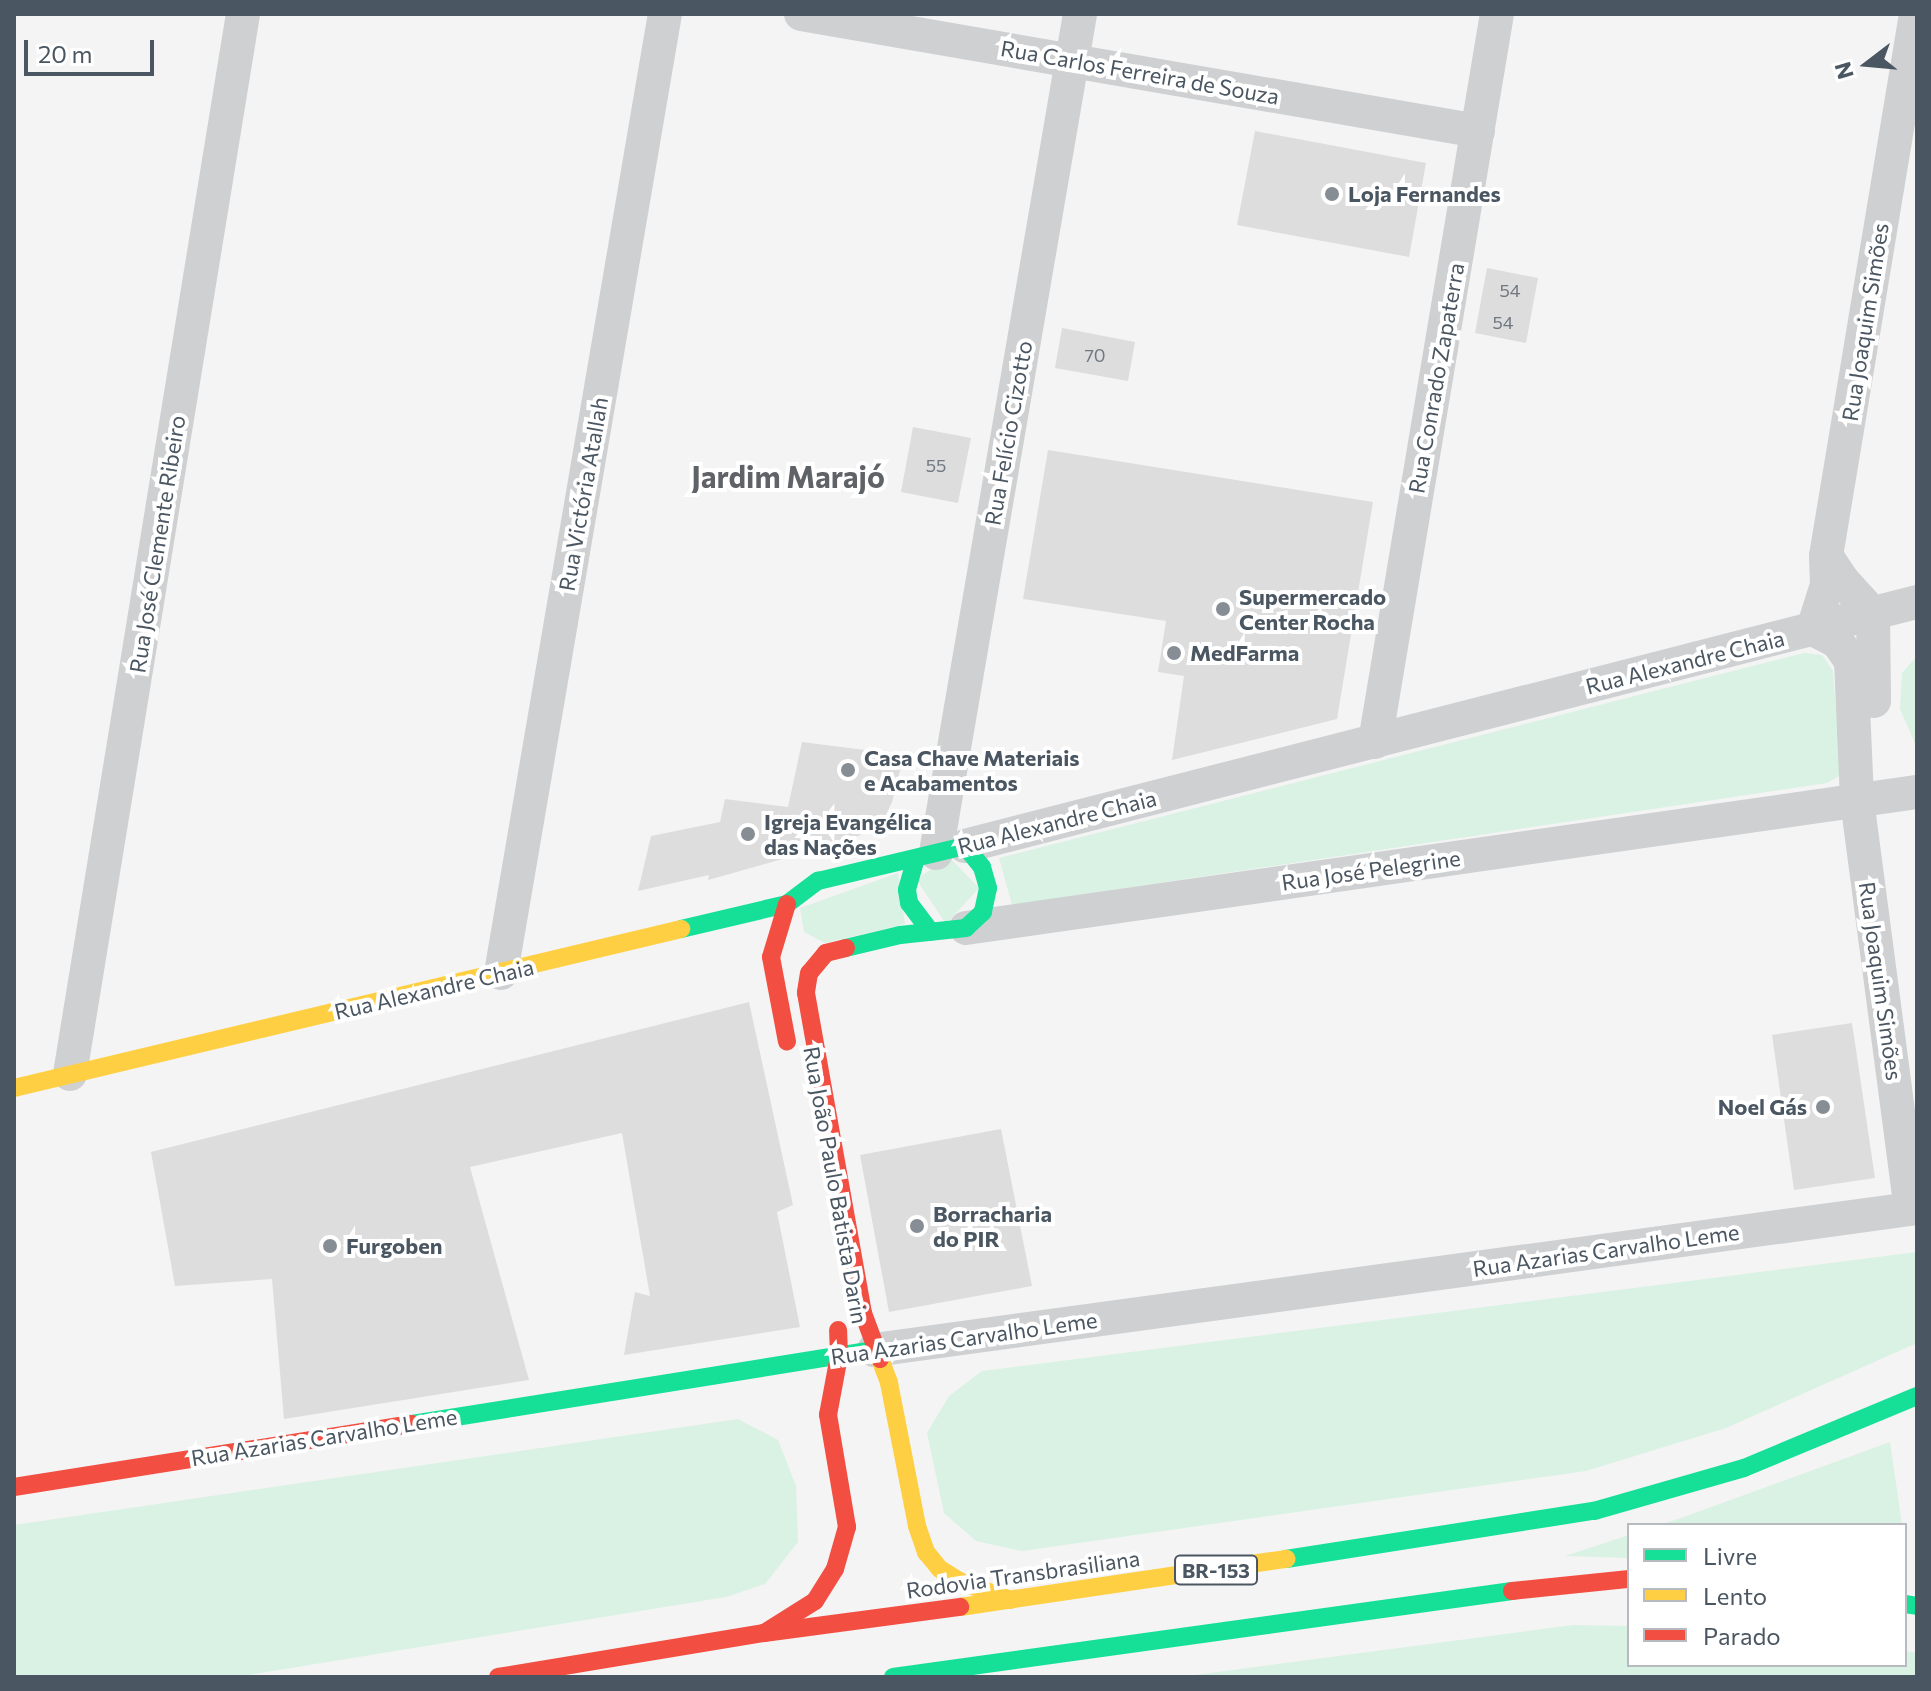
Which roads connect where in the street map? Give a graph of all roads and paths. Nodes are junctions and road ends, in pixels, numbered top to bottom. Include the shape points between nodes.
1 (243, 14) edge
2 (665, 14) edge
3 (801, 14) edge
4 (1080, 14) edge
5 (1497, 14) edge
6 (1916, 14) edge
7 (1073, 61) junction
8 (1478, 131) junction
9 (1826, 556) junction
10 (1917, 602) edge
11 (1873, 614) junction
12 (1813, 629) junction
13 (1375, 742) junction
14 (1917, 792) edge
15 (1866, 799) junction
16 (939, 852) junction
17 (787, 904) junction
18 (966, 928) junction
19 (931, 932) junction
20 (826, 953) joint
21 (501, 973) junction
22 (791, 1065) dead end
23 (70, 1074) junction
24 (14, 1088) edge
25 (1917, 1116) edge
26 (1914, 1208) edge
27 (837, 1311) dead end
28 (874, 1350) junction
29 (839, 1356) junction
30 (1917, 1396) edge
31 (14, 1487) edge
32 (1627, 1579) edge
33 (1011, 1600) junction
34 (764, 1633) junction
35 (1000, 1670) edge
36 (498, 1677) edge
37 (893, 1677) edge

1 - 23 street, Rua José Clemente Ribeiro
2 - 21 street, Rua Victória Atallah
3 - 7 street, Rua Carlos Ferreira de Souza
4 - 7 street, Rua Felício Cizotto
5 - 8 street, Rua Conrado Zapaterra
6 - 9 street, Rua Joaquim Simões
7 - 8 street, Rua Carlos Ferreira de Souza
7 - 16 street, Rua Felício Cizotto
8 - 13 street, Rua Conrado Zapaterra
9 - 11 street
9 - 12 street, Rua Joaquim Simões via 1827,585
10 - 11 street, Rua Alexandre Chaia
11 - 12 street, Rua Alexandre Chaia
11 - 15 street
12 - 13 street, Rua Alexandre Chaia
12 - 15 street via 1837,641 1851,661
13 - 16 street, Rua Alexandre Chaia
14 - 15 street, Rua José Pelegrine
15 - 18 street, Rua José Pelegrine
15 - 25 street, Rua Joaquim Simões
15 - 26 street, Rua Joaquim Simões
16 - 17 main road, Rua Alexandre Chaia via 818,881
16 - 18 main road via 982,867 988,888 983,912
16 - 19 main road via 909,876 909,903
17 - 21 main road, Rua Alexandre Chaia
17 - 22 main road, Rua João Paulo Batista Darin via 771,957
18 - 19 main road, Rua José Pelegrine
19 - 20 main road, Rua José Pelegrine
20 - 28 main road, Rua João Paulo Batista Darin via 809,973 806,993
21 - 23 main road, Rua Alexandre Chaia
23 - 24 main road, Rua Alexandre Chaia
26 - 28 street, Rua Azarias Carvalho Leme
27 - 29 main road, Rua João Paulo Batista Darin
28 - 29 main road, Rua Azarias Carvalho Leme
28 - 33 main road, Rua João Paulo Batista Darin via 889,1383 926,1552 959,1581
29 - 31 main road, Rua Azarias Carvalho Leme
29 - 34 main road, Rua João Paulo Batista Darin via 828,1415 847,1527 835,1569 815,1601
30 - 33 main road, Rodovia Transbrasiliana / BR-153 via 1744,1468 1594,1511
32 - 35 main road via 1552,1585
33 - 34 main road, Rodovia Transbrasiliana / BR-153
34 - 36 main road, Rodovia Transbrasiliana / BR-153
35 - 37 main road

